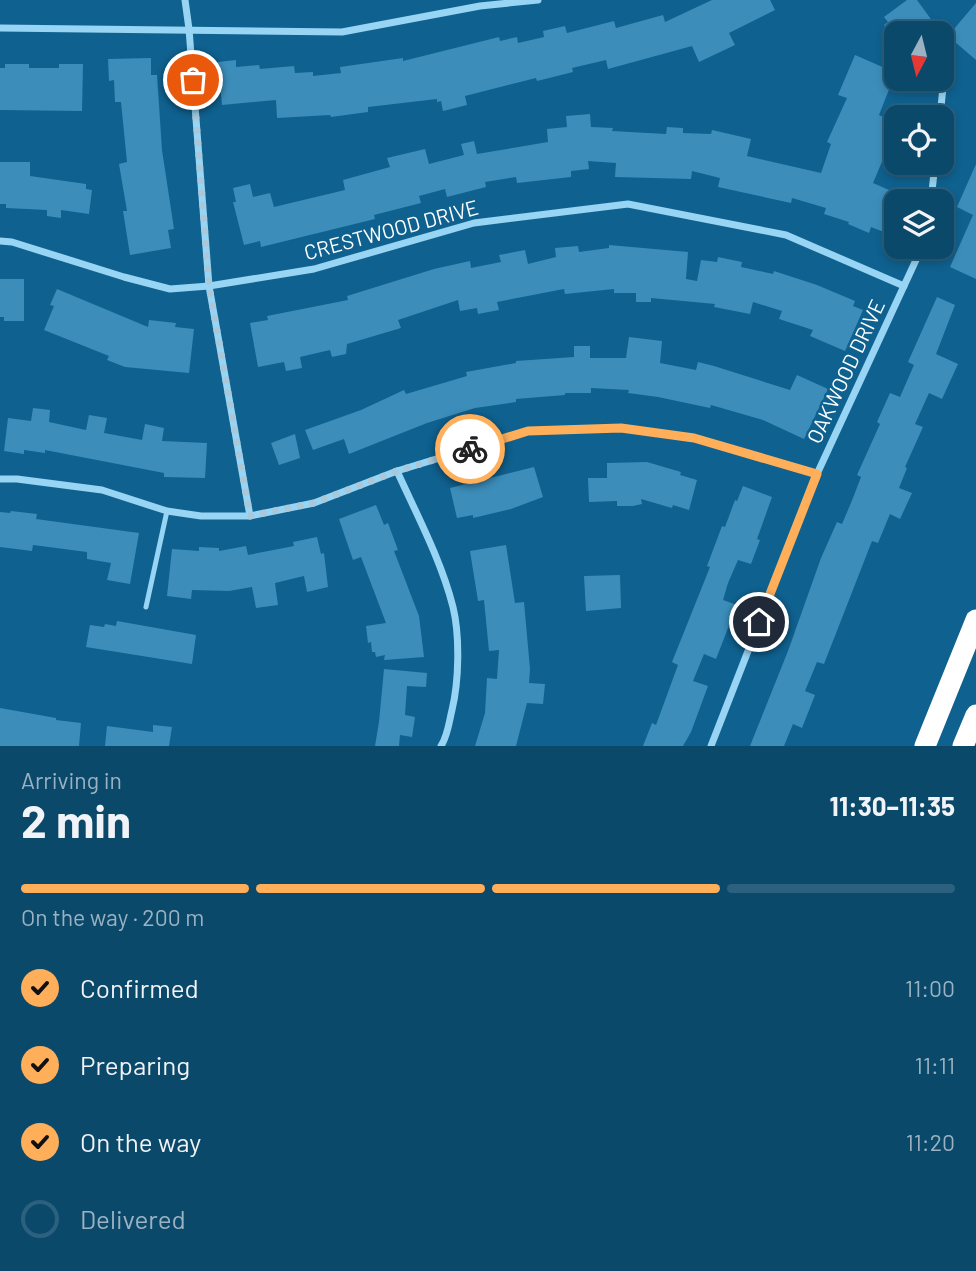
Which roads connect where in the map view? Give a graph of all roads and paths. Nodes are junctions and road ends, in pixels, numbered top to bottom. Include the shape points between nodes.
1 (185, 0) edge
2 (538, 0) edge
3 (479, 3) edge
4 (0, 28) edge
5 (189, 29) junction
6 (0, 241) edge
7 (916, 259) edge
8 (209, 286) junction
9 (904, 286) junction
10 (397, 471) junction
11 (817, 474) junction
12 (0, 479) edge
13 (167, 511) junction
14 (250, 516) junction
15 (146, 607) dead end
16 (976, 607) edge
17 (976, 620) edge
18 (958, 664) junction
19 (976, 715) edge
20 (441, 746) edge
21 (711, 746) edge
22 (925, 746) edge
23 (963, 746) edge

1 - 5 street
2 - 3 street
3 - 5 street via 342,32
4 - 5 street
5 - 8 street
6 - 8 street, CRESTWOOD DRIVE via 170,289
7 - 9 street, OAKWOOD DRIVE
8 - 9 street, CRESTWOOD DRIVE via 314,269 474,223 628,204 786,235
8 - 14 street
9 - 11 street, OAKWOOD DRIVE
10 - 11 street via 528,431 621,428 694,438
10 - 14 street via 314,503
10 - 20 street via 453,608 454,699
11 - 21 street, OAKWOOD DRIVE
12 - 13 street via 102,490
13 - 14 street
13 - 15 lane
16 - 18 highway
17 - 18 highway
18 - 22 highway
19 - 23 highway

